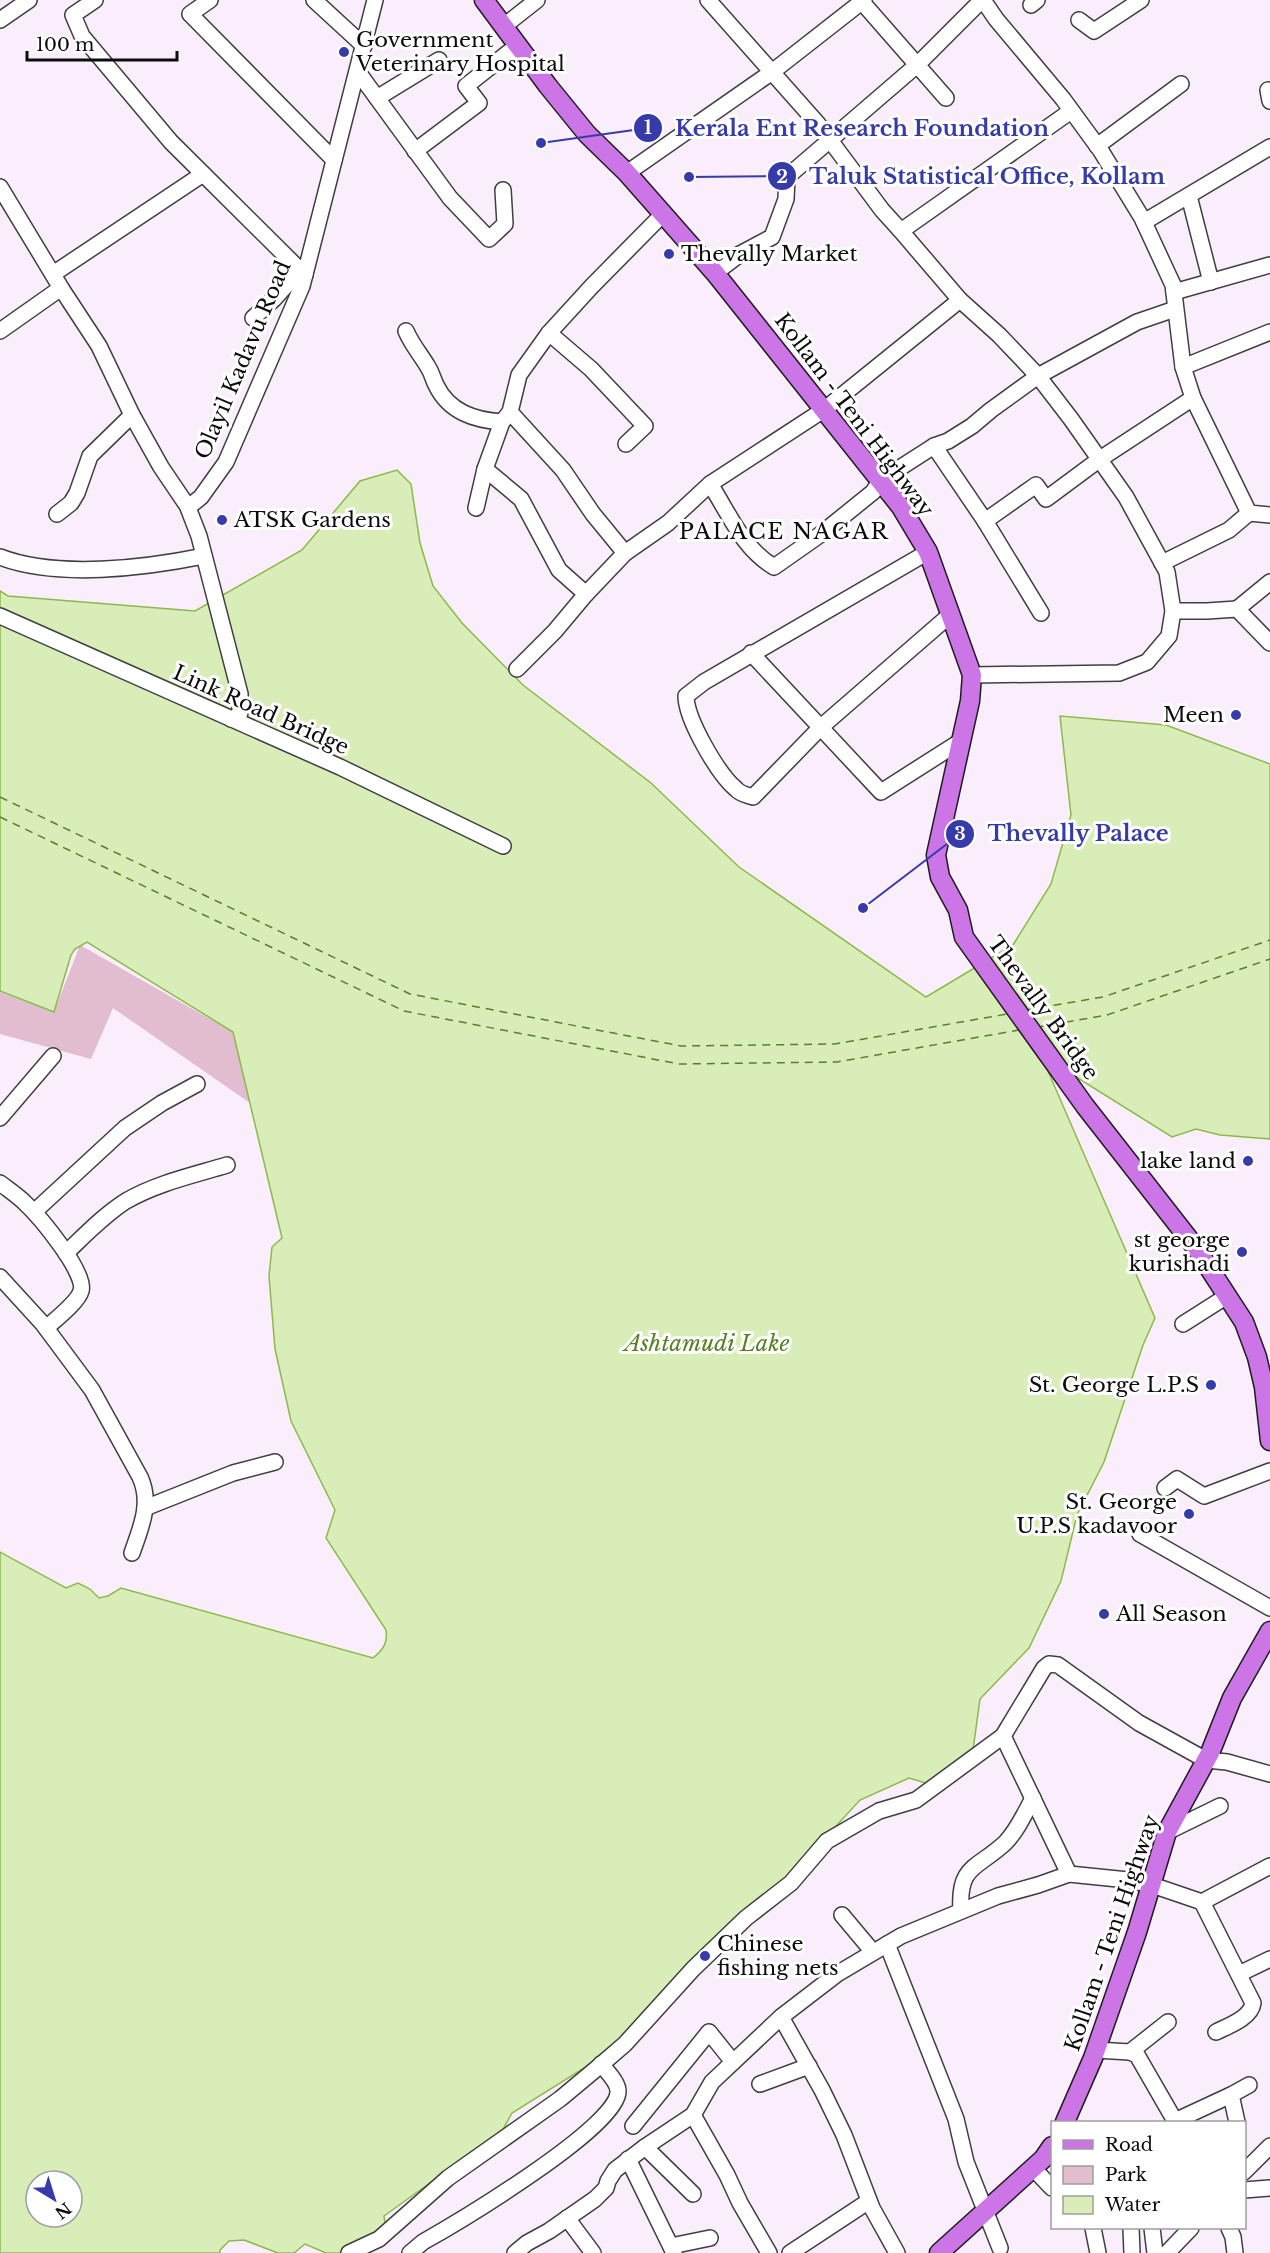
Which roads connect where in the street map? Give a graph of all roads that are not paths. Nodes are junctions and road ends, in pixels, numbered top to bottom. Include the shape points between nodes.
1 (29, 0) edge
2 (95, 0) edge
3 (210, 0) edge
4 (314, 0) edge
5 (375, 0) edge
6 (484, 0) edge
7 (537, 0) edge
8 (708, 0) edge
9 (982, 0) edge
10 (1141, 0) edge
11 (863, 1) edge
12 (0, 20) edge
13 (1079, 20) dead end
14 (504, 26) junction
15 (518, 45) junction
16 (364, 46) junction
17 (439, 60) dead end
18 (916, 65) junction
19 (358, 72) junction
20 (772, 72) junction
21 (1181, 84) dead end
22 (377, 98) junction
23 (946, 98) dead end
24 (1071, 111) junction
25 (829, 140) junction
26 (1097, 146) junction
27 (1270, 147) edge
28 (415, 151) junction
29 (334, 160) junction
30 (627, 172) junction
31 (203, 174) junction
32 (0, 187) edge
33 (503, 190) dead end
34 (1189, 195) junction
35 (664, 213) junction
36 (1144, 222) junction
37 (901, 231) junction
38 (1270, 265) edge
39 (302, 273) junction
40 (715, 273) junction
41 (52, 274) junction
42 (1211, 282) junction
43 (61, 288) junction
44 (1174, 292) junction
45 (960, 300) junction
46 (1175, 309) junction
47 (253, 318) dead end
48 (0, 331) edge
49 (406, 331) dead end
50 (1270, 332) edge
51 (549, 333) junction
52 (1184, 367) junction
53 (1038, 376) junction
54 (1193, 398) junction
55 (825, 409) junction
56 (132, 415) junction
57 (506, 417) junction
58 (626, 444) dead end
59 (934, 446) junction
60 (1100, 459) junction
61 (485, 469) junction
62 (881, 480) junction
63 (710, 484) junction
64 (188, 505) junction
65 (476, 508) dead end
66 (57, 513) dead end
67 (1249, 513) junction
68 (1270, 515) edge
69 (985, 521) junction
70 (928, 552) junction
71 (625, 553) junction
72 (204, 556) junction
73 (0, 557) edge
74 (1162, 563) junction
75 (1270, 582) edge
76 (586, 594) junction
77 (1237, 609) junction
78 (1173, 610) junction
79 (1041, 613) dead end
80 (950, 615) junction
81 (0, 616) edge
82 (1270, 643) edge
83 (751, 653) junction
84 (517, 669) dead end
85 (972, 675) junction
86 (231, 719) junction
87 (821, 727) junction
88 (961, 741) junction
89 (503, 846) dead end
90 (964, 937) joint
91 (53, 1056) dead end
92 (197, 1084) dead end
93 (0, 1118) edge
94 (228, 1165) dead end
95 (0, 1184) edge
96 (34, 1212) junction
97 (66, 1253) junction
98 (0, 1277) edge
99 (1227, 1296) junction
100 (1183, 1324) dead end
101 (46, 1328) junction
102 (1270, 1441) edge
103 (275, 1462) dead end
104 (1270, 1471) edge
105 (1165, 1488) dead end
106 (145, 1508) junction
107 (1140, 1534) dead end
108 (132, 1553) dead end
109 (1270, 1608) edge
110 (1268, 1637) edge
111 (1003, 1736) junction
112 (1206, 1760) junction
113 (1270, 1774) edge
114 (1033, 1798) junction
115 (1220, 1806) dead end
116 (1167, 1832) junction
117 (1270, 1866) edge
118 (1069, 1874) junction
119 (1152, 1885) junction
120 (1202, 1902) junction
121 (961, 1910) junction
122 (842, 1915) dead end
123 (887, 1944) junction
124 (873, 1952) junction
125 (1270, 1959) edge
126 (1239, 1974) junction
127 (781, 2017) junction
128 (1168, 2022) dead end
129 (1216, 2032) dead end
130 (1096, 2050) junction
131 (1130, 2052) junction
132 (733, 2062) junction
133 (601, 2064) junction
134 (809, 2066) junction
135 (760, 2084) dead end
136 (1249, 2085) dead end
137 (1231, 2095) junction
138 (693, 2115) junction
139 (1065, 2121) edge
140 (1174, 2121) edge
141 (1177, 2121) edge
142 (1237, 2121) edge
143 (633, 2126) dead end
144 (1270, 2146) edge
145 (645, 2147) junction
146 (1051, 2149) edge
147 (628, 2159) junction
148 (1033, 2168) junction
149 (1246, 2171) edge
150 (1051, 2186) edge
151 (1270, 2188) edge
152 (1246, 2190) edge
153 (693, 2194) dead end
154 (869, 2201) junction
155 (985, 2210) junction
156 (567, 2217) junction
157 (1093, 2229) edge
158 (1131, 2229) edge
159 (1152, 2229) edge
160 (1190, 2229) edge
161 (1229, 2229) edge
162 (710, 2238) dead end
163 (1000, 2248) dead end
164 (672, 2249) edge
165 (349, 2253) edge
166 (410, 2253) edge
167 (515, 2253) edge
168 (593, 2253) edge
169 (769, 2253) edge
170 (790, 2253) edge
171 (897, 2253) edge
172 (939, 2253) edge
173 (1098, 2253) edge
174 (1132, 2253) edge
175 (1155, 2253) edge
176 (1167, 2253) edge
177 (1235, 2253) edge

1 - 12 street
2 - 31 street via 73,15 82,36
3 - 29 street via 190,15
4 - 16 street
5 - 16 street, Olayil Kadavu Road
6 - 14 main road, Kollam - Teni Highway
7 - 14 street
8 - 20 street
9 - 18 street
9 - 24 street
10 - 13 street via 1094,32
11 - 18 street
11 - 20 street
14 - 15 main road, Kollam - Teni Highway
15 - 28 street via 466,86 479,103
15 - 30 main road, Kollam - Teni Highway via 587,134
16 - 19 street, Olayil Kadavu Road
17 - 22 street
18 - 23 street
18 - 25 street
19 - 22 street
19 - 29 street, Olayil Kadavu Road
20 - 25 street
20 - 30 street
21 - 26 street
22 - 28 street
24 - 26 street
24 - 37 street
25 - 37 street
25 - 40 street via 787,177 786,199 772,237
26 - 36 street
27 - 34 street
28 - 33 street via 450,198 489,239 505,224
29 - 39 street, Olayil Kadavu Road
30 - 35 main road, Kollam - Teni Highway
31 - 39 street
31 - 41 street
32 - 41 street, Olayil Kadavu Road
34 - 36 street
34 - 42 street
35 - 40 main road, Kollam - Teni Highway
35 - 51 street
36 - 44 street
37 - 45 street
38 - 42 street
39 - 47 street
39 - 64 street, Olayil Kadavu Road via 302,286 226,462 201,497
40 - 55 main road, Kollam - Teni Highway
41 - 43 street, Olayil Kadavu Road
42 - 44 street
43 - 48 street
43 - 56 street, Olayil Kadavu Road via 99,346
44 - 46 street
45 - 53 street
45 - 55 street
46 - 52 street
46 - 53 street via 1137,322
49 - 57 street via 437,386 460,411 480,421
50 - 52 street
51 - 57 street via 519,375
51 - 58 street via 591,369 645,426
52 - 54 street
53 - 59 street via 972,426
53 - 60 street
54 - 60 street
54 - 67 street
55 - 62 main road, Kollam - Teni Highway
55 - 63 street
56 - 64 street, Olayil Kadavu Road
56 - 66 street via 90,456 77,493
57 - 61 street
57 - 71 street via 564,470
59 - 62 street
59 - 69 street
60 - 69 street via 1046,499 1036,485
60 - 74 street via 1126,496
61 - 65 street
61 - 76 street via 521,500 560,570
62 - 63 street via 873,492 774,567 757,555 735,528
62 - 70 main road, Kollam - Teni Highway
63 - 71 street via 669,523
64 - 72 street
67 - 68 street
67 - 74 street via 1229,530
69 - 79 street
70 - 80 main road, Kollam - Teni Highway
70 - 83 street
71 - 76 street
72 - 73 street via 116,568 42,567
72 - 86 street via 240,694 240,713
74 - 78 street
75 - 77 street
76 - 84 street
77 - 78 street
77 - 82 street
78 - 85 street via 1169,636 1147,662 1119,673
80 - 85 main road, Kollam - Teni Highway
80 - 87 street
81 - 86 street, Link Road Bridge
83 - 87 street
83 - 87 street via 686,696 686,705 707,752 736,789 753,797
85 - 88 main road, Kollam - Teni Highway
86 - 89 street, Link Road Bridge
87 - 88 street via 881,792
88 - 90 main road, Kollam - Teni Highway via 936,855 940,877 958,910
90 - 99 main road, Thevally Bridge via 1085,1106 1196,1248
91 - 93 street
92 - 96 street via 125,1128
94 - 97 street via 185,1177 127,1201
95 - 96 street
96 - 97 street
97 - 101 street via 82,1291
98 - 101 street
99 - 100 street
99 - 102 main road via 1244,1322 1257,1357
101 - 106 street via 111,1421 146,1489
103 - 106 street via 232,1473
104 - 105 street via 1204,1496 1177,1479
106 - 108 street
107 - 109 street
110 - 112 main road, Kollam - Teni Highway via 1232,1698
111 - 112 street via 1044,1668 1058,1665 1139,1723
111 - 114 street
111 - 133 street via 916,1800 879,1811 827,1841 791,1883 746,1918
112 - 113 street
112 - 116 main road, Kollam - Teni Highway
114 - 118 street
114 - 121 street via 1006,1842 965,1877 960,1889
115 - 116 street
116 - 119 main road, Kollam - Teni Highway
117 - 120 street
118 - 119 street
118 - 121 street
119 - 120 street
119 - 130 main road, Kollam - Teni Highway
120 - 126 street
121 - 123 street
122 - 124 street
123 - 124 street
123 - 155 street via 956,2119 966,2162
124 - 127 street
125 - 126 street
126 - 129 street via 1253,2007
127 - 132 street
127 - 134 street
128 - 131 street
130 - 131 street
130 - 139 main road, Kollam - Teni Highway
131 - 140 street via 1143,2063
132 - 138 street via 712,2082
132 - 143 street via 709,2032
133 - 165 street via 560,2099 448,2178 379,2239
133 - 166 street via 619,2093 596,2124 529,2176
134 - 135 street
134 - 154 street via 844,2135
136 - 137 street
137 - 141 street
137 - 142 street
138 - 145 street
138 - 169 street
144 - 149 street
145 - 147 street
145 - 153 street
146 - 148 main road
147 - 156 street via 615,2170 602,2193
147 - 164 street
148 - 150 street
148 - 155 main road
151 - 152 street
154 - 170 street
154 - 171 street
155 - 163 street
155 - 172 main road
156 - 167 street
156 - 168 street
157 - 173 street
158 - 174 street
159 - 175 street
160 - 176 street
161 - 177 street
162 - 164 street

